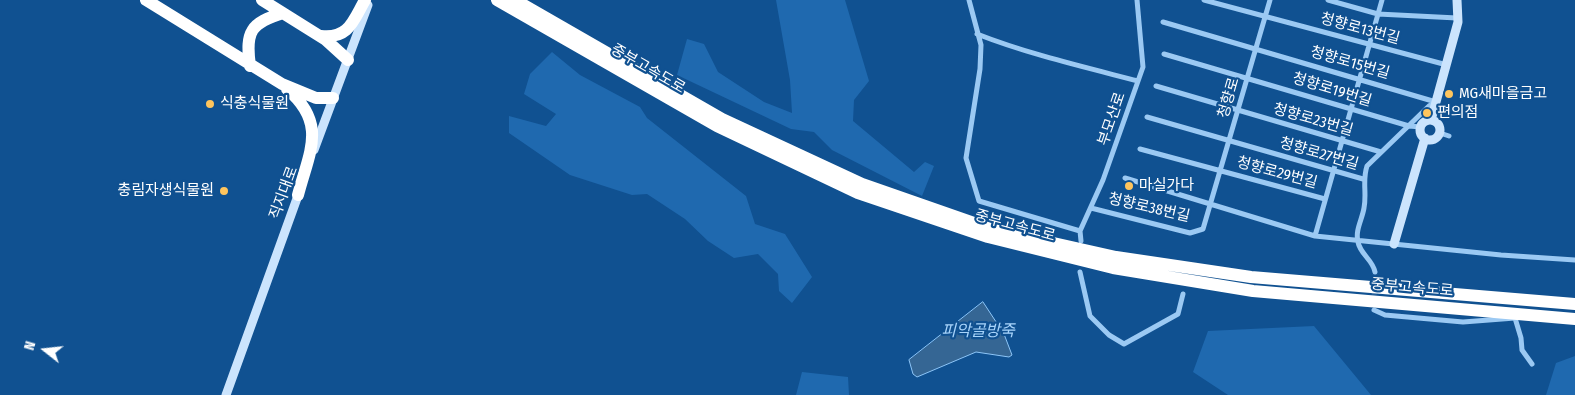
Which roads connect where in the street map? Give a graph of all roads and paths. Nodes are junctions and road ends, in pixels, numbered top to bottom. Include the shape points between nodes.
1 (262, 0) edge
2 (365, 0) edge
3 (370, 0) edge
4 (497, 0) edge
5 (515, 0) edge
6 (969, 0) edge
7 (1137, 0) edge
8 (1204, 0) edge
9 (1270, 0) edge
10 (1328, 0) edge
11 (1382, 0) edge
12 (1458, 0) edge
13 (151, 2) edge
14 (284, 13) junction
15 (1378, 14) junction
16 (1266, 16) junction
17 (1457, 18) junction
18 (1163, 22) dead end
19 (976, 33) junction
20 (321, 36) junction
21 (1369, 44) junction
22 (1256, 49) junction
23 (1164, 54) dead end
24 (348, 60) junction
25 (1447, 65) junction
26 (250, 66) junction
27 (1248, 78) junction
28 (1359, 79) junction
29 (1138, 81) junction
30 (282, 84) junction
31 (1156, 86) dead end
32 (333, 98) junction
33 (1436, 102) junction
34 (1351, 109) junction
35 (1238, 110) junction
36 (1147, 117) dead end
37 (1431, 120) junction
38 (1409, 126) junction
39 (1421, 127) junction
40 (1425, 138) junction
41 (1230, 141) junction
42 (1342, 141) junction
43 (1140, 149) dead end
44 (1381, 152) junction
45 (1221, 171) junction
46 (1333, 171) junction
47 (1125, 178) dead end
48 (1363, 179) junction
49 (298, 196) junction
50 (1325, 199) junction
51 (1212, 203) junction
52 (1090, 208) junction
53 (1080, 231) junction
54 (1315, 236) junction
55 (1358, 240) junction
56 (1081, 241) dead end
57 (1394, 244) junction
58 (1575, 260) edge
59 (1080, 272) dead end
60 (1375, 272) tunnel mouth
61 (1183, 294) dead end
62 (1575, 304) edge
63 (1374, 310) dead end
64 (1575, 319) edge
65 (1532, 364) dead end
66 (226, 395) edge

1 - 14 highway
2 - 20 highway via 345,32 338,36
3 - 24 main road, 직지대로
4 - 64 highway, 중부고속도로 via 717,126 858,194 988,237 1113,268 1253,291
5 - 62 highway, 중부고속도로 via 722,119 862,184 991,229 1116,257 1201,271
6 - 19 street
7 - 29 street, 부모산로 via 1143,67
8 - 16 street, 청향로13번길
9 - 16 street, 청향로
10 - 15 street
11 - 15 street
12 - 17 main road
13 - 26 highway
14 - 20 highway
14 - 26 highway via 265,19 252,29 247,45
15 - 17 street
15 - 21 street
16 - 21 street, 청향로13번길
16 - 22 street, 청향로
17 - 25 main road
18 - 22 street, 청향로15번길
19 - 29 street
19 - 53 street via 981,45 980,69 966,158 979,201
20 - 24 highway
21 - 25 street, 청향로13번길
21 - 28 street
22 - 27 street, 청향로
22 - 28 street, 청향로15번길
23 - 27 street, 청향로19번길
24 - 32 main road, 직지대로
25 - 33 main road
26 - 30 highway
27 - 34 street, 청향로19번길
27 - 35 street, 청향로
28 - 33 street, 청향로15번길
28 - 34 street
29 - 52 street, 부모산로
30 - 32 highway via 316,98
30 - 49 highway via 304,108 313,124 313,139
31 - 35 street, 청향로23번길
32 - 49 main road, 직지대로
33 - 37 main road
33 - 38 street
34 - 38 street, 청향로19번길
34 - 42 street
35 - 41 street, 청향로
35 - 42 street, 청향로23번길
36 - 41 street, 청향로27번길
37 - 39 main road via 1423,122
37 - 40 main road via 1439,123 1445,134 1433,140
38 - 39 street, 청향로19번길
38 - 44 street
39 - 40 main road via 1421,135
40 - 57 main road
41 - 45 street, 청향로
41 - 46 street, 청향로27번길
42 - 44 street, 청향로23번길
42 - 46 street
43 - 45 street, 청향로29번길
44 - 48 street via 1368,166
45 - 50 street, 청향로29번길
45 - 51 street, 청향로
46 - 48 street, 청향로27번길
46 - 50 street
47 - 51 street
48 - 55 street, 청향로27번길 via 1364,210 1358,224
49 - 66 main road, 직지대로
50 - 54 street
51 - 52 street, 청향로38번길 via 1203,229 1190,233
51 - 54 street
52 - 53 street, 부모산로
53 - 56 street, 부모산로
54 - 55 street
55 - 57 street
55 - 60 street
57 - 58 street
59 - 61 street via 1090,316 1109,335 1124,344 1178,314
63 - 65 street via 1384,315 1463,322 1515,318 1522,338 1522,350

